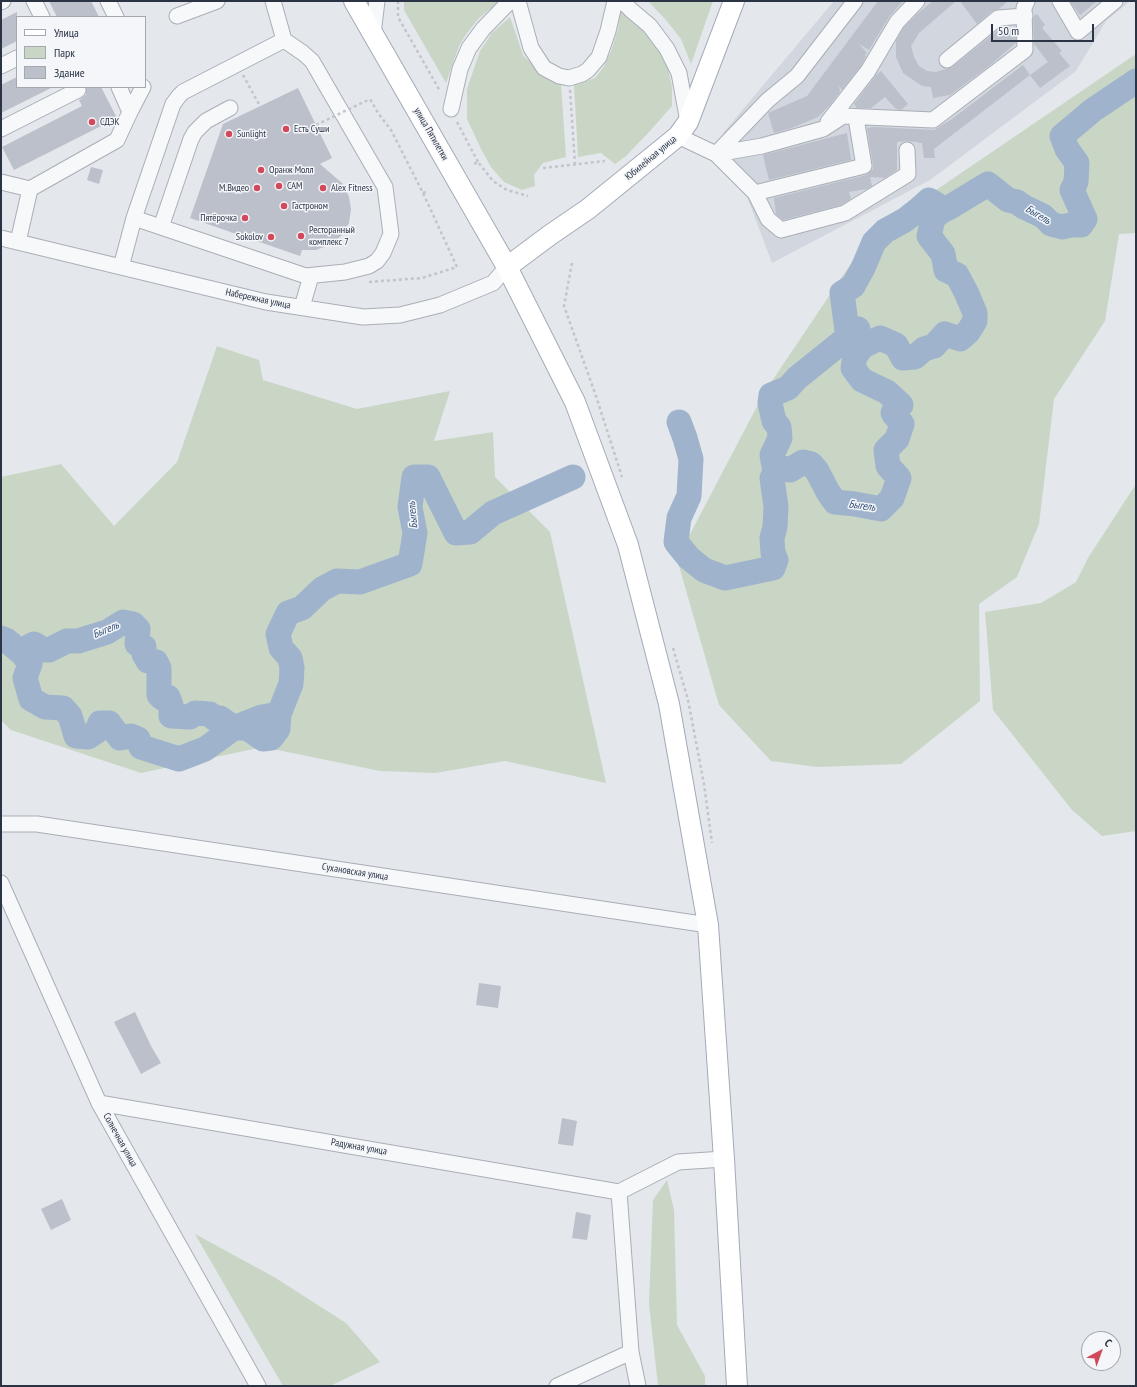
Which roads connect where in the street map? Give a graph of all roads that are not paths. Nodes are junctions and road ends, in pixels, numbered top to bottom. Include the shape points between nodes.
1 (34, 1) edge
2 (108, 1) edge
3 (217, 1) edge
4 (273, 1) edge
5 (354, 1) edge
6 (377, 1) edge
7 (510, 1) edge
8 (518, 1) edge
9 (615, 1) edge
10 (622, 1) edge
11 (734, 1) edge
12 (855, 1) edge
13 (917, 1) edge
14 (1060, 1) edge
15 (1116, 1) edge
16 (1026, 8) edge
17 (42, 16) edge
18 (116, 16) edge
19 (178, 16) dead end
20 (373, 34) junction
21 (284, 40) junction
22 (16, 58) edge
23 (947, 60) dead end
24 (1, 66) edge
25 (79, 88) edge
26 (119, 88) edge
27 (142, 88) edge
28 (230, 108) dead end
29 (451, 110) road end
30 (130, 112) junction
31 (856, 118) junction
32 (1, 129) edge
33 (683, 129) junction
34 (823, 129) junction
35 (907, 150) dead end
36 (716, 154) junction
37 (1, 182) edge
38 (30, 189) junction
39 (755, 194) junction
40 (134, 218) junction
41 (161, 227) junction
42 (1, 238) edge
43 (18, 242) junction
44 (120, 267) junction
45 (507, 267) junction
46 (311, 276) junction
47 (302, 307) junction
48 (1, 824) edge
49 (1, 883) edge
50 (708, 925) junction
51 (99, 1103) junction
52 (724, 1159) junction
53 (619, 1192) junction
54 (631, 1352) junction
55 (258, 1386) edge
56 (557, 1386) edge
57 (638, 1386) edge
58 (737, 1386) edge

1 - 17 street
2 - 18 street
3 - 19 street
4 - 21 street
5 - 20 main road, улица Пятилетки
6 - 20 street
7 - 29 street via 483,29 470,48 460,69
8 - 9 street via 531,48 544,68 569,78 588,70 600,57
10 - 33 street via 650,26 667,49 679,73
11 - 33 main road, Юбилейная улица via 716,52
12 - 36 street via 798,76 768,100
13 - 34 street via 897,22 868,71
14 - 15 street via 1078,32
16 - 23 street via 998,18
16 - 31 street via 1025,50 933,120
20 - 45 main road, улица Пятилетки
21 - 40 street via 183,92 173,104
21 - 46 street via 312,61 385,187 391,234 383,253 369,266
22 - 24 street
25 - 32 street
26 - 30 street
27 - 30 street
28 - 41 street via 206,120 195,132
30 - 38 street via 120,135 113,143
31 - 34 street via 843,116
31 - 39 street via 864,166
33 - 36 street
33 - 45 main road, Юбилейная улица via 588,209
34 - 36 street via 762,146
35 - 39 street via 908,174 844,213 781,230 768,219
36 - 39 street
37 - 38 street
38 - 43 street
40 - 41 street
40 - 44 street
41 - 46 street
42 - 43 street, Набережная улица
43 - 44 street, Набережная улица
44 - 47 street, Набережная улица via 266,302
45 - 47 street, Набережная улица via 493,283 440,305 400,315 363,317
45 - 50 main road, улица Пятилетки via 575,402 628,545 669,704
46 - 47 street
48 - 50 street, Сухановская улица via 37,824
49 - 51 street, Солнечная улица
50 - 52 main road, улица Пятилетки
51 - 53 street, Радужная улица
51 - 55 street, Солнечная улица
52 - 53 street via 678,1162
52 - 58 main road, улица Пятилетки
53 - 54 street
54 - 56 street
54 - 57 street

